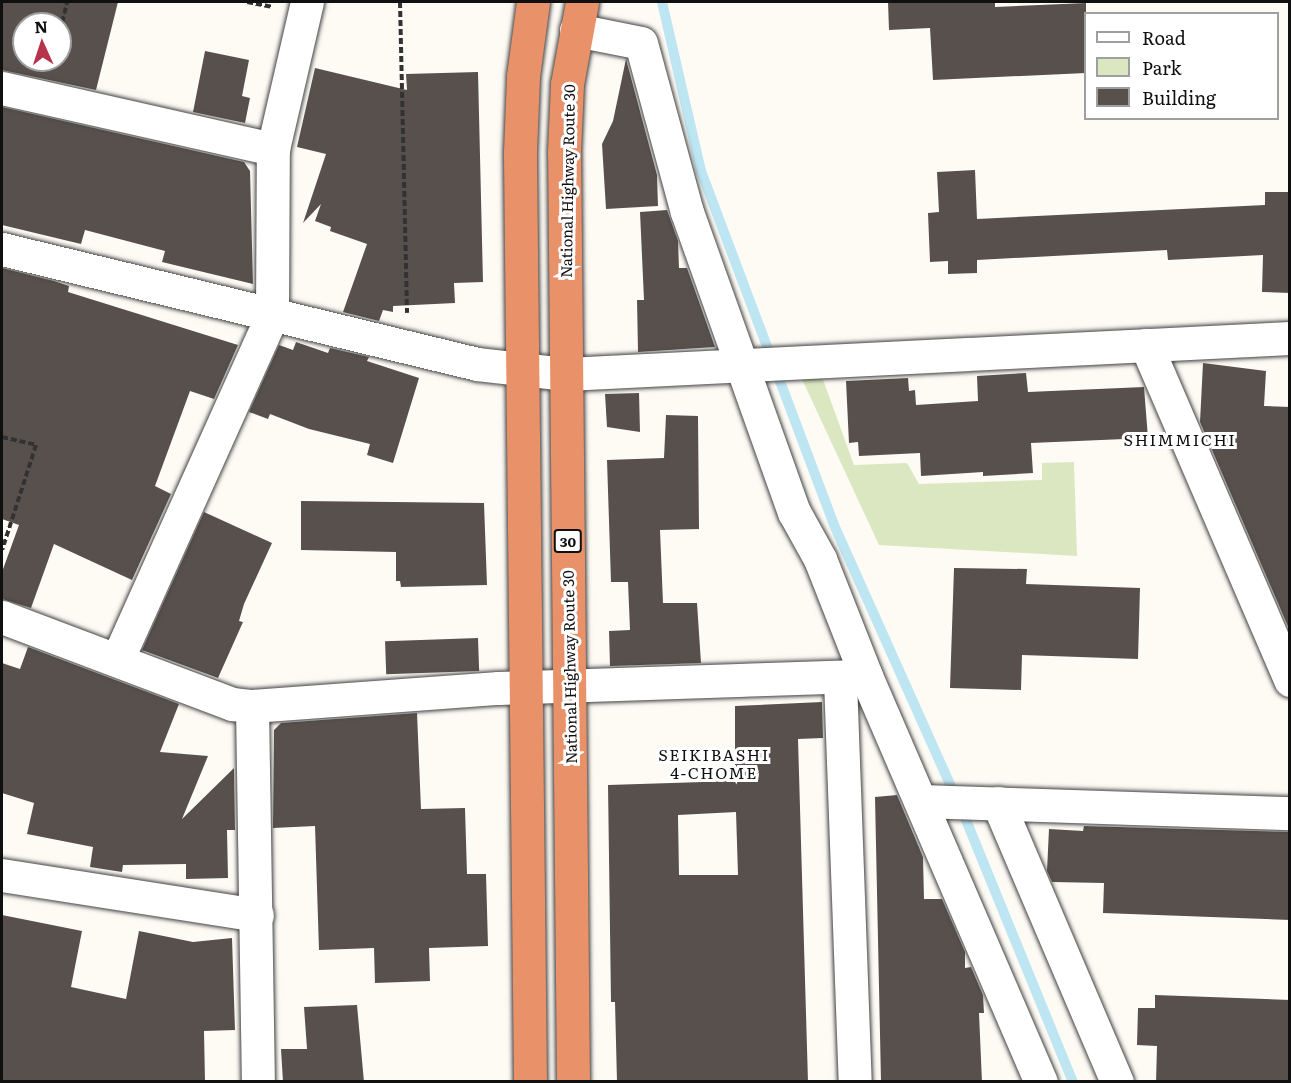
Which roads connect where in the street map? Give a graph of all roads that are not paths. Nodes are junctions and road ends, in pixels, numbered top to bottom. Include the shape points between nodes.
1 (307, 2) edge
2 (533, 2) edge
3 (579, 16) edge
4 (2, 88) edge
5 (273, 149) junction
6 (2, 249) edge
7 (272, 315) junction
8 (1290, 338) edge
9 (1146, 345) junction
10 (750, 364) junction
11 (524, 371) junction
12 (566, 374) junction
13 (2, 617) edge
14 (118, 658) junction
15 (853, 678) junction
16 (1290, 680) edge
17 (569, 686) junction
18 (526, 687) junction
19 (1290, 689) edge
20 (1290, 705) edge
21 (252, 706) junction
22 (932, 802) junction
23 (989, 803) junction
24 (1290, 813) edge
25 (2, 875) edge
26 (257, 915) junction
27 (258, 1082) edge
28 (530, 1082) edge
29 (573, 1082) edge
30 (855, 1082) edge
31 (1041, 1082) edge
32 (1117, 1082) edge

1 - 5 street
2 - 11 highway via 523,76 520,152
3 - 10 street via 640,43 687,212
3 - 12 highway, National Highway Route 30 / 30 via 567,84 564,151
4 - 5 street
5 - 7 street
6 - 7 street
7 - 11 street
7 - 14 street
8 - 9 street
9 - 10 street
9 - 16 street
10 - 12 street
10 - 15 street via 794,512 820,559
11 - 12 street
11 - 18 highway
12 - 17 highway, National Highway Route 30 / 30
13 - 14 street
14 - 21 street via 232,704
15 - 17 street
15 - 22 street
15 - 30 street
17 - 18 street
17 - 29 highway, National Highway Route 30 / 30
18 - 21 street
18 - 28 highway
19 - 20 street via 1283,690
21 - 26 street
22 - 23 street
22 - 31 street
23 - 24 street
23 - 32 street
25 - 26 street
26 - 27 street

